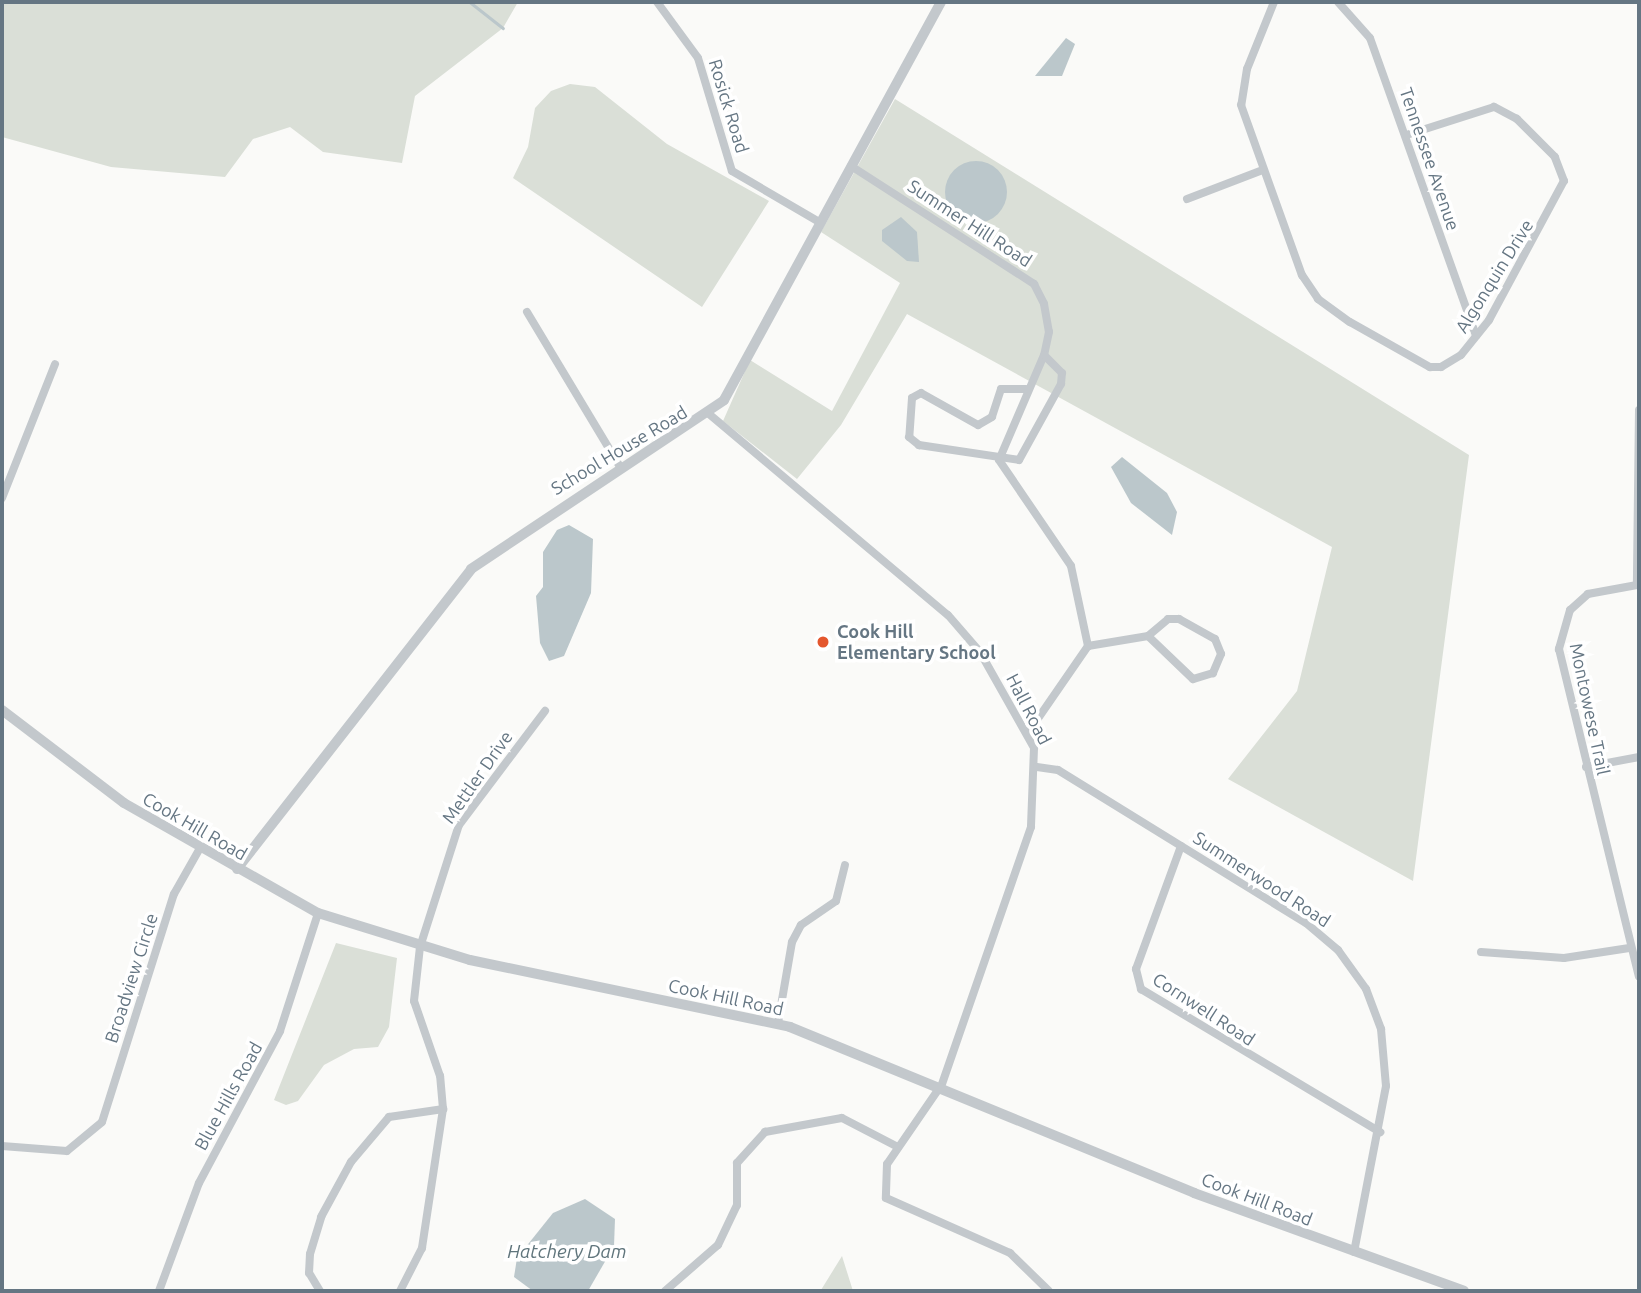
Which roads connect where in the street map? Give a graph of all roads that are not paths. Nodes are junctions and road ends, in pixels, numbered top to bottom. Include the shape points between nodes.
1 (657, 2) edge
2 (941, 2) edge
3 (1274, 2) edge
4 (1338, 2) edge
5 (1406, 135) junction
6 (851, 166) junction
7 (1263, 170) junction
8 (1187, 199) dead end
9 (821, 223) junction
10 (527, 312) dead end
11 (1476, 336) junction
12 (1044, 355) junction
13 (55, 364) dead end
14 (1026, 389) junction
15 (1639, 410) edge
16 (709, 414) junction
17 (999, 460) junction
18 (620, 467) junction
19 (2, 498) edge
20 (1638, 585) edge
21 (1148, 636) junction
22 (1088, 646) junction
23 (2, 710) edge
24 (545, 711) dead end
25 (1028, 733) junction
26 (1639, 757) edge
27 (1037, 766) junction
28 (1586, 767) junction
29 (1181, 846) junction
30 (200, 848) junction
31 (845, 865) dead end
32 (237, 869) junction
33 (318, 913) junction
34 (420, 947) junction
35 (1629, 948) junction
36 (1481, 952) dead end
37 (1639, 976) edge
38 (778, 1023) junction
39 (940, 1087) junction
40 (443, 1109) junction
41 (1380, 1132) junction
42 (2, 1146) edge
43 (898, 1147) junction
44 (1354, 1252) junction
45 (159, 1291) edge
46 (320, 1291) edge
47 (400, 1291) edge
48 (665, 1291) edge
49 (1049, 1291) edge
50 (1459, 1291) edge

1 - 9 street, Rosick Road via 698,58 733,170
2 - 6 street, School House Road
3 - 7 street, Algonquin Drive via 1241,90
4 - 5 street, Tennessee Avenue via 1370,38
5 - 11 street, Tennessee Avenue
5 - 11 street, Algonquin Drive via 1494,107 1517,119 1562,168 1560,196
6 - 9 street, School House Road
6 - 12 street, Summer Hill Road via 1034,284 1049,332
7 - 8 street
7 - 11 street, Algonquin Drive via 1303,275 1318,299 1430,368 1451,363
9 - 16 street, School House Road via 739,376
10 - 18 street
12 - 14 street, Summer Hill Road
12 - 17 street via 1062,373 1061,384 1019,460
13 - 19 street
14 - 17 street, Summer Hill Road
14 - 17 street via 1002,389 992,417 978,425 930,396 912,398 909,437 919,446 977,450
15 - 20 street, Montowese Trail
16 - 18 street, School House Road
16 - 25 street, Hall Road via 948,615 980,652
17 - 22 street via 1071,566
18 - 32 street, School House Road via 513,536 464,577
20 - 28 street, Montowese Trail via 1588,594 1560,631 1559,649
21 - 21 street via 1193,679 1213,673 1221,654 1214,639 1179,619 1168,619
21 - 22 street
22 - 25 street
23 - 30 street, Cook Hill Road via 124,803
24 - 34 street, Mettler Drive via 459,825
25 - 27 street, Hall Road
26 - 28 street
27 - 29 street, Summerwood Road via 1058,770
27 - 39 street, Hall Road via 1031,827
28 - 35 street, Montowese Trail
29 - 41 street, Summerwood Road via 1306,923 1350,966 1381,1029 1386,1086
29 - 41 street, Cornwell Road via 1136,969 1141,989
30 - 32 street, Cook Hill Road
30 - 42 street, Broadview Circle via 174,894 102,1122 67,1151
31 - 38 street via 836,901 801,925 792,942
32 - 33 street, Cook Hill Road
33 - 34 street, Cook Hill Road
33 - 45 street, Blue Hills Road via 280,1031 199,1183
34 - 38 street, Cook Hill Road
34 - 40 street, Mettler Drive via 414,1001 440,1076
35 - 36 street via 1564,958
35 - 37 street, Montowese Trail
38 - 39 street, Cook Hill Road
39 - 43 street, Hall Road
39 - 44 street, Cook Hill Road
40 - 46 street via 389,1117 351,1162 321,1217 310,1254 309,1273
40 - 47 street, Mettler Drive via 424,1237
41 - 44 street, Summerwood Road
43 - 48 street via 842,1118 765,1132 737,1163 737,1206 718,1245
43 - 49 street, Hall Road via 882,1182 886,1198 1010,1253
44 - 50 street, Cook Hill Road

